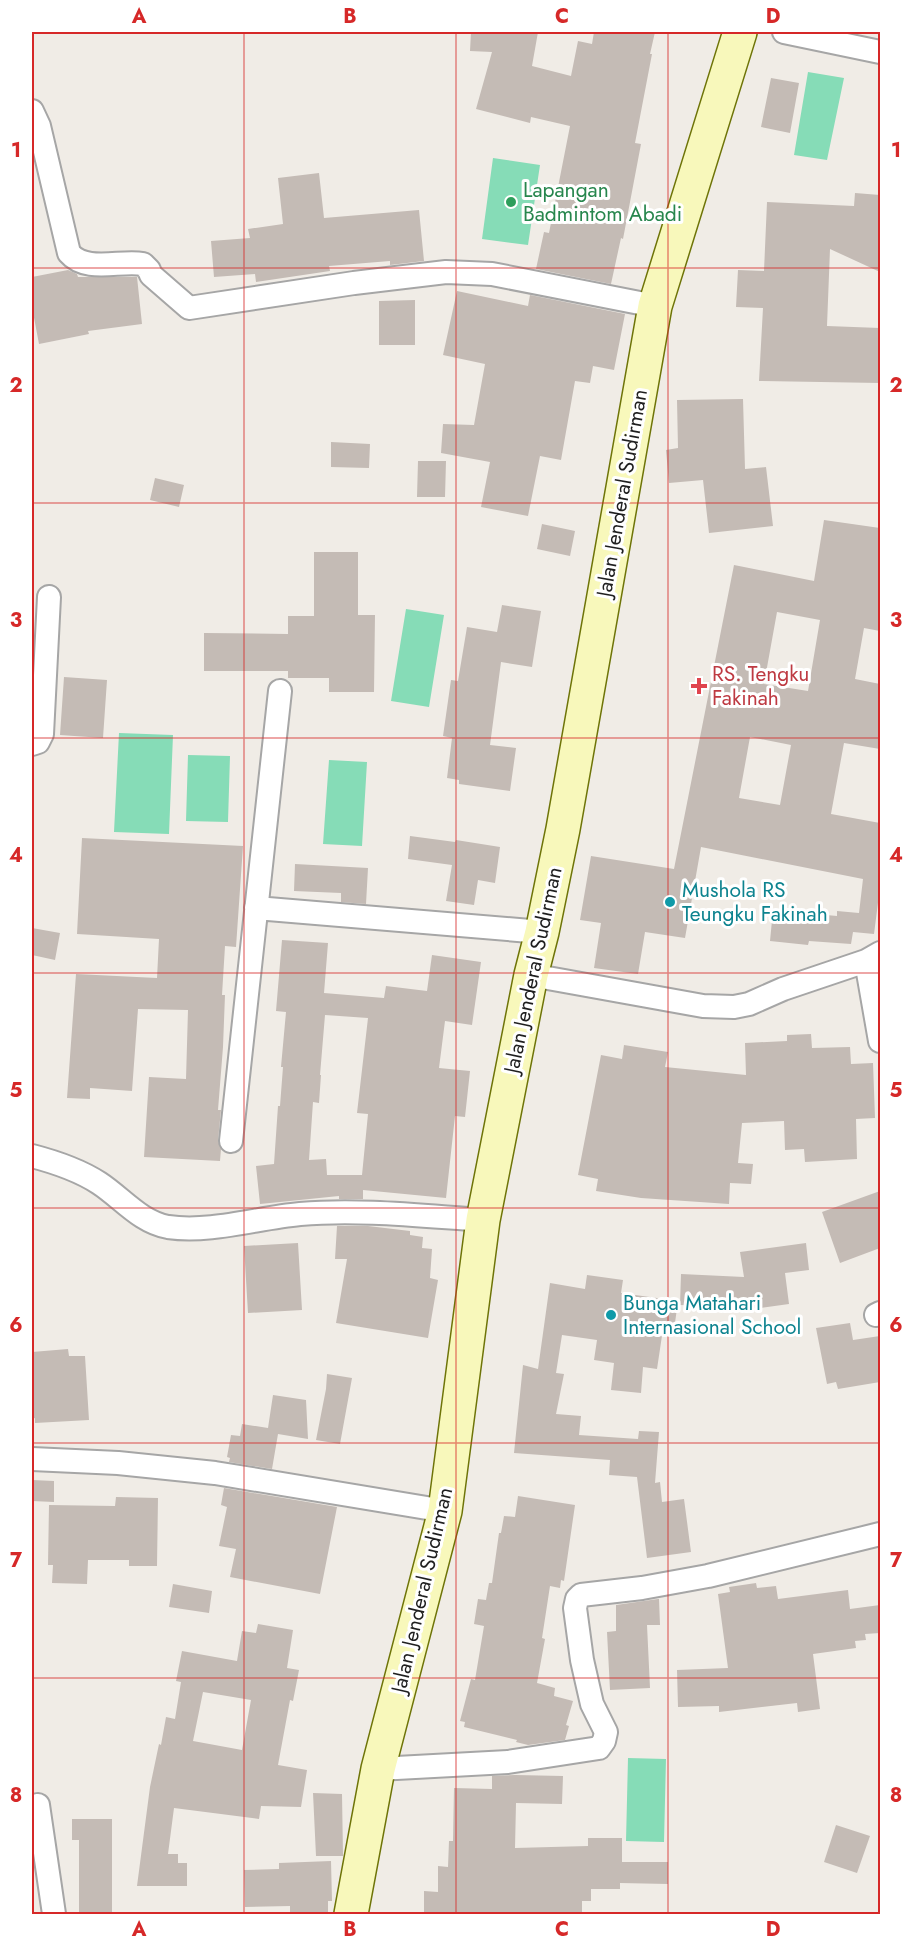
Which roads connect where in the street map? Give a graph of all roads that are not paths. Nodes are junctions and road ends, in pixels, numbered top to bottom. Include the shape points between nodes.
1 (740, 32) edge
2 (784, 32) edge
3 (880, 52) edge
4 (32, 111) edge
5 (655, 306) junction
6 (49, 597) dead end
7 (280, 691) dead end
8 (32, 744) edge
9 (256, 908) junction
10 (542, 932) junction
11 (873, 957) edge
12 (531, 975) junction
13 (880, 1041) edge
14 (231, 1142) dead end
15 (32, 1156) edge
16 (483, 1220) junction
17 (32, 1459) edge
18 (445, 1511) junction
19 (880, 1534) edge
20 (378, 1769) junction
21 (38, 1805) dead end
22 (54, 1914) edge
23 (351, 1914) edge

1 - 5 street, Jalan Jenderal Sudirman
2 - 3 street
4 - 5 street via 69,253 75,260 88,263 143,264 189,308 446,272 492,274
5 - 10 street, Jalan Jenderal Sudirman
6 - 8 street via 42,734
7 - 9 street
9 - 10 street
9 - 14 street
10 - 12 street, Jalan Jenderal Sudirman
11 - 12 street via 748,1004 720,1008
11 - 13 street
12 - 16 street, Jalan Jenderal Sudirman
15 - 16 street via 81,1173 145,1218 168,1227 195,1229 301,1214 369,1213
16 - 18 street, Jalan Jenderal Sudirman
17 - 18 street via 215,1473
18 - 20 street, Jalan Jenderal Sudirman
19 - 20 street via 708,1576 581,1595 575,1608 582,1660 592,1704 606,1732 599,1748 508,1762
20 - 23 street, Jalan Jenderal Sudirman
21 - 22 street

